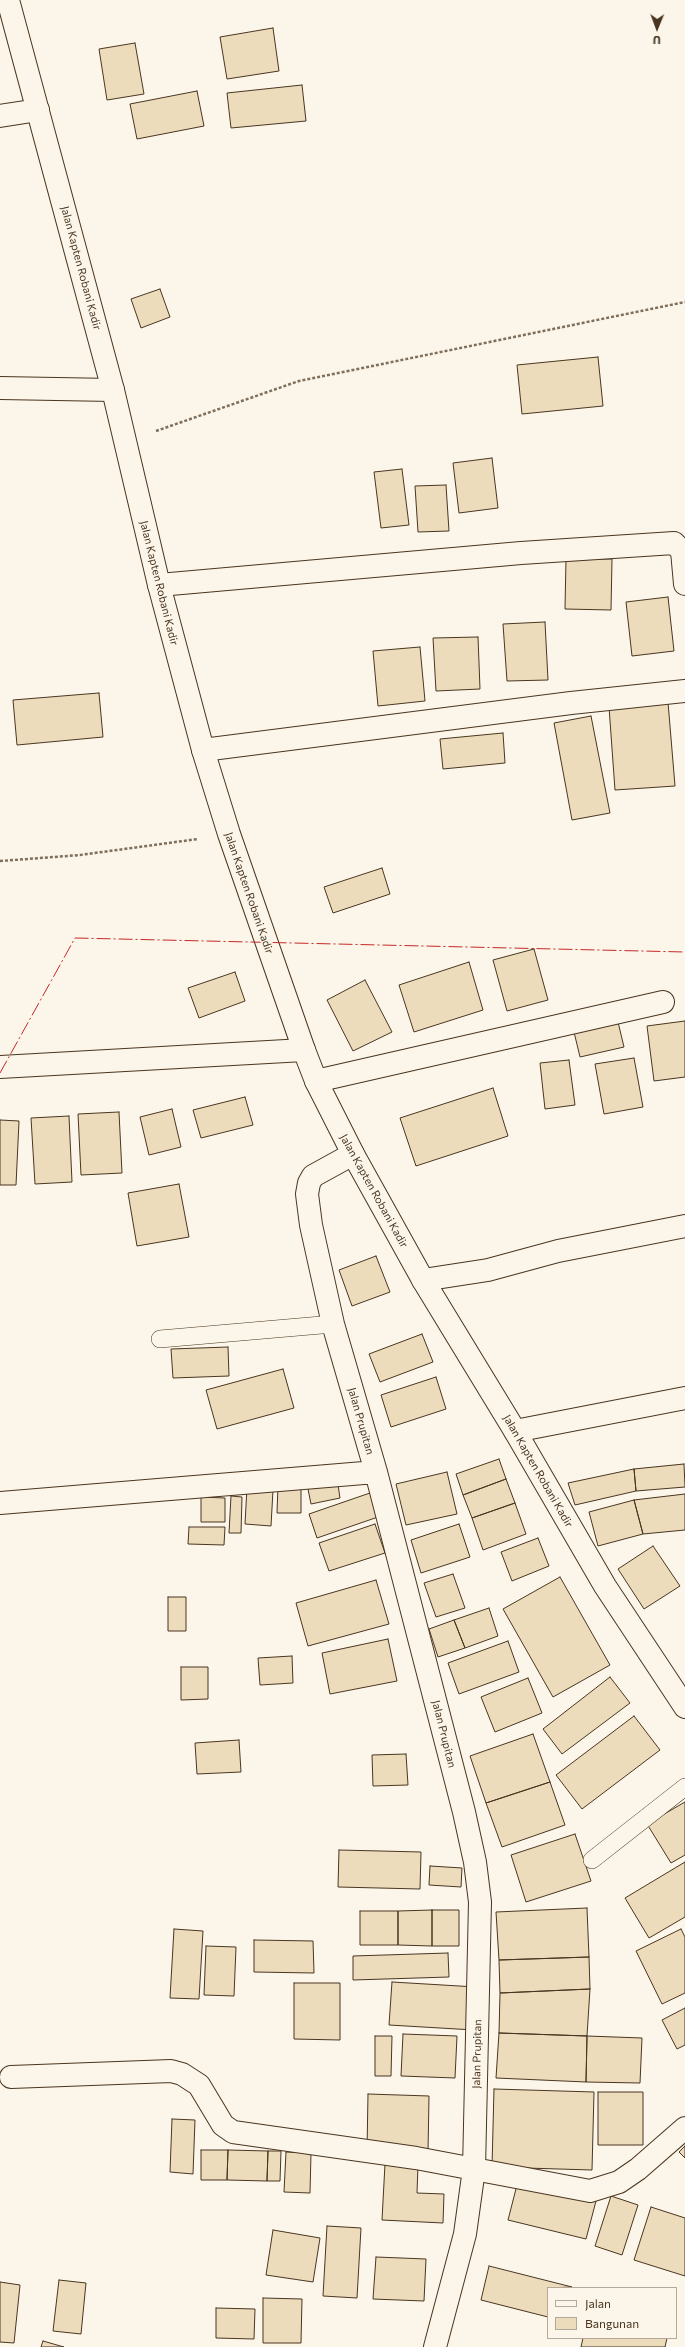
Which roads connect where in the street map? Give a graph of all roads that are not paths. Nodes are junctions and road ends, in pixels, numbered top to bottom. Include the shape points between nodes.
1 (8, 0) edge
2 (38, 110) junction
3 (0, 116) edge
4 (0, 388) edge
5 (113, 390) junction
6 (685, 584) edge
7 (159, 585) junction
8 (685, 692) edge
9 (203, 750) junction
10 (663, 1002) dead end
11 (304, 1050) junction
12 (0, 1068) edge
13 (316, 1081) junction
14 (353, 1154) junction
15 (685, 1226) edge
16 (423, 1280) junction
17 (333, 1324) junction
18 (160, 1338) dead end
19 (685, 1398) edge
20 (515, 1431) junction
21 (376, 1472) junction
22 (0, 1503) edge
23 (685, 1707) edge
24 (685, 1787) edge
25 (592, 1860) dead end
26 (11, 2078) dead end
27 (685, 2128) edge
28 (474, 2169) junction
29 (435, 2347) edge

1 - 2 street, Jalan Kapten Robani Kadir
2 - 3 street
2 - 5 street, Jalan Kapten Robani Kadir
4 - 5 street
5 - 7 street, Jalan Kapten Robani Kadir
6 - 7 street via 682,551 674,543 521,553
7 - 9 street, Jalan Kapten Robani Kadir
8 - 9 street via 571,703
9 - 11 street, Jalan Kapten Robani Kadir via 229,834
10 - 13 street
11 - 12 street
11 - 13 street, Jalan Kapten Robani Kadir
13 - 14 street, Jalan Kapten Robani Kadir
14 - 16 street, Jalan Kapten Robani Kadir
14 - 17 street, Jalan Prupitan via 313,1176 309,1183 311,1225
15 - 16 street via 558,1251 488,1270
16 - 20 street, Jalan Kapten Robani Kadir
17 - 18 lane
17 - 21 street, Jalan Prupitan
19 - 20 street
20 - 23 street, Jalan Kapten Robani Kadir via 605,1586
21 - 22 street
21 - 28 street, Jalan Prupitan via 475,1862 480,1902
24 - 25 lane
26 - 28 street via 172,2071 182,2074 198,2085 223,2125 233,2132
27 - 28 street via 638,2169 618,2182 590,2190
28 - 29 street, Jalan Prupitan via 465,2234

